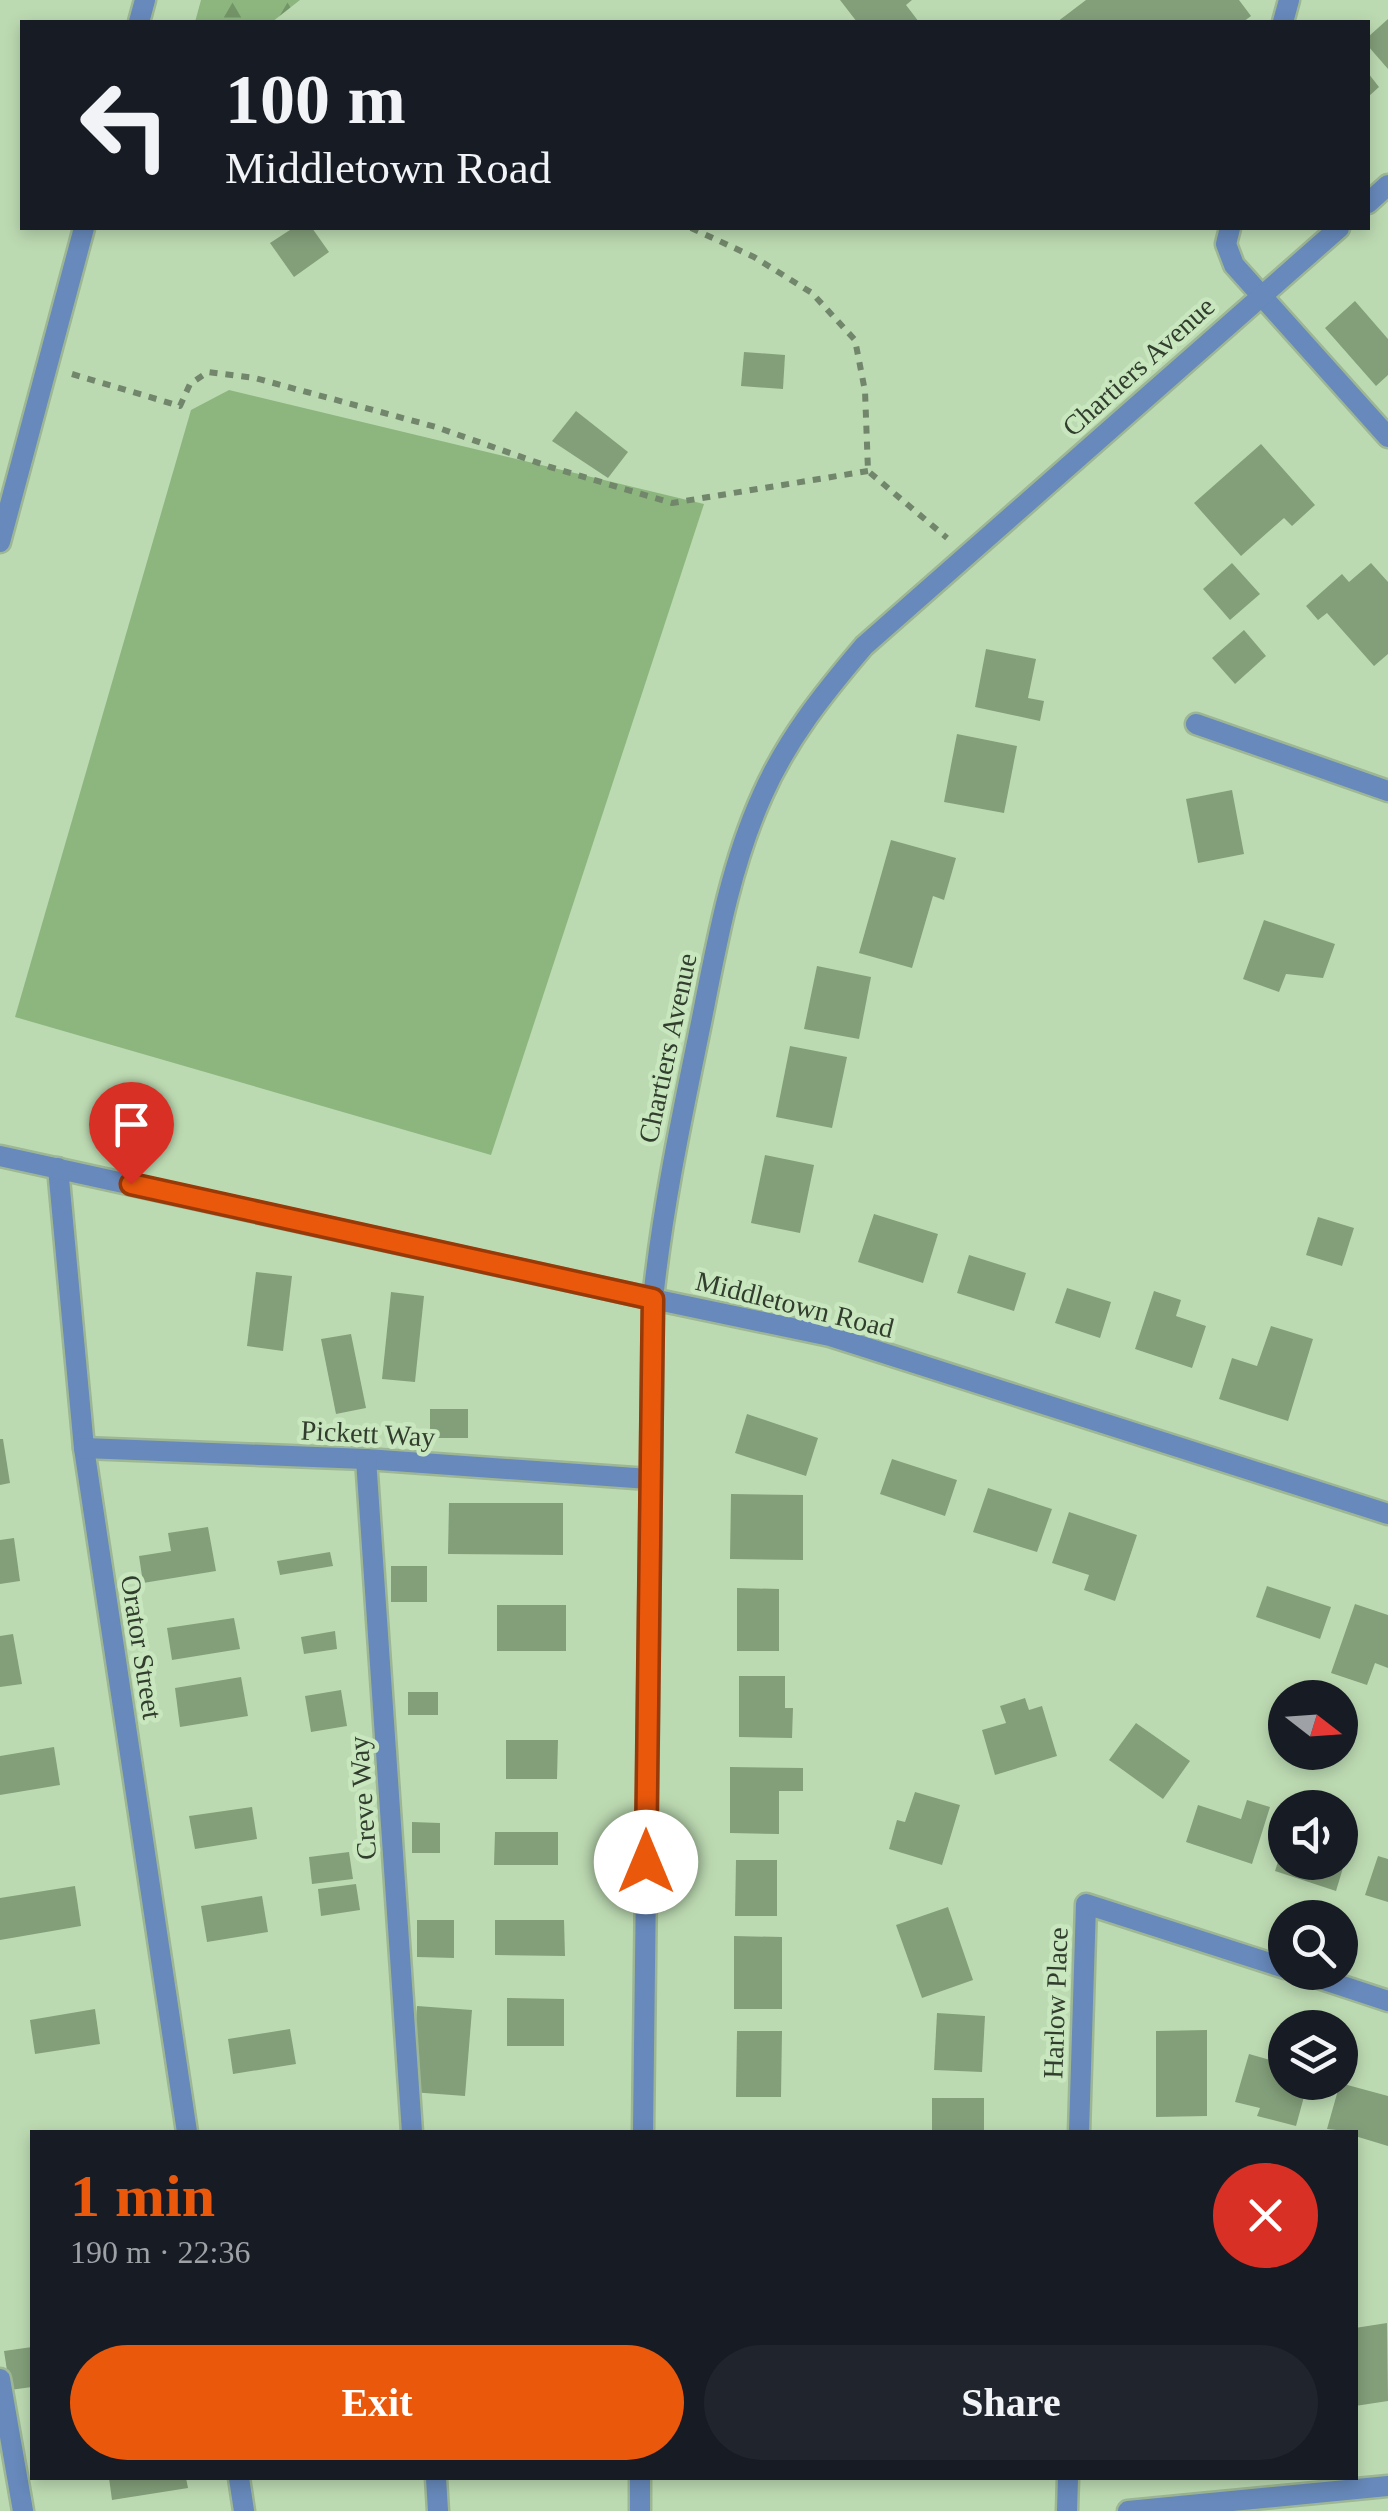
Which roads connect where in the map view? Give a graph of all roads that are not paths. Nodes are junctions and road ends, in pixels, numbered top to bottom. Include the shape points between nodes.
1 (83, 230) edge
2 (1230, 230) edge
3 (1337, 230) edge
4 (1259, 296) junction
5 (1388, 436) edge
6 (0, 542) edge
7 (1196, 724) dead end
8 (1388, 791) edge
9 (0, 1156) edge
10 (58, 1168) junction
11 (653, 1299) junction
12 (84, 1448) junction
13 (366, 1459) junction
14 (649, 1479) junction
15 (1388, 1514) edge
16 (1268, 1963) edge
17 (1357, 1990) edge
18 (1388, 2000) edge
19 (187, 2130) edge
20 (412, 2130) edge
21 (643, 2130) edge
22 (1079, 2130) edge
23 (0, 2379) edge
24 (239, 2480) edge
25 (436, 2480) edge
26 (640, 2480) edge
27 (1068, 2480) edge
28 (1388, 2486) edge
29 (24, 2511) edge
30 (244, 2511) edge
31 (438, 2511) edge
32 (640, 2511) edge
33 (1067, 2511) edge
34 (1128, 2511) edge

1 - 6 street
2 - 4 street via 1226,244 1234,265
3 - 4 street, Chartiers Avenue
4 - 5 street
4 - 11 street, Chartiers Avenue via 864,646 788,744 761,798 720,928 663,1207
7 - 8 street
9 - 10 street, Middletown Road
10 - 11 street, Middletown Road
10 - 12 street, Orator Street
11 - 14 street, Chartiers Avenue
11 - 15 street, Middletown Road via 830,1336
12 - 13 street, Pickett Way
12 - 19 street, Orator Street
13 - 14 street, Pickett Way
13 - 20 street, Creve Way
14 - 21 street, Chartiers Avenue
16 - 22 street, Harlow Place via 1086,1904
17 - 18 street
23 - 29 street
24 - 30 street
25 - 31 street
26 - 32 street
27 - 33 street
28 - 34 street

